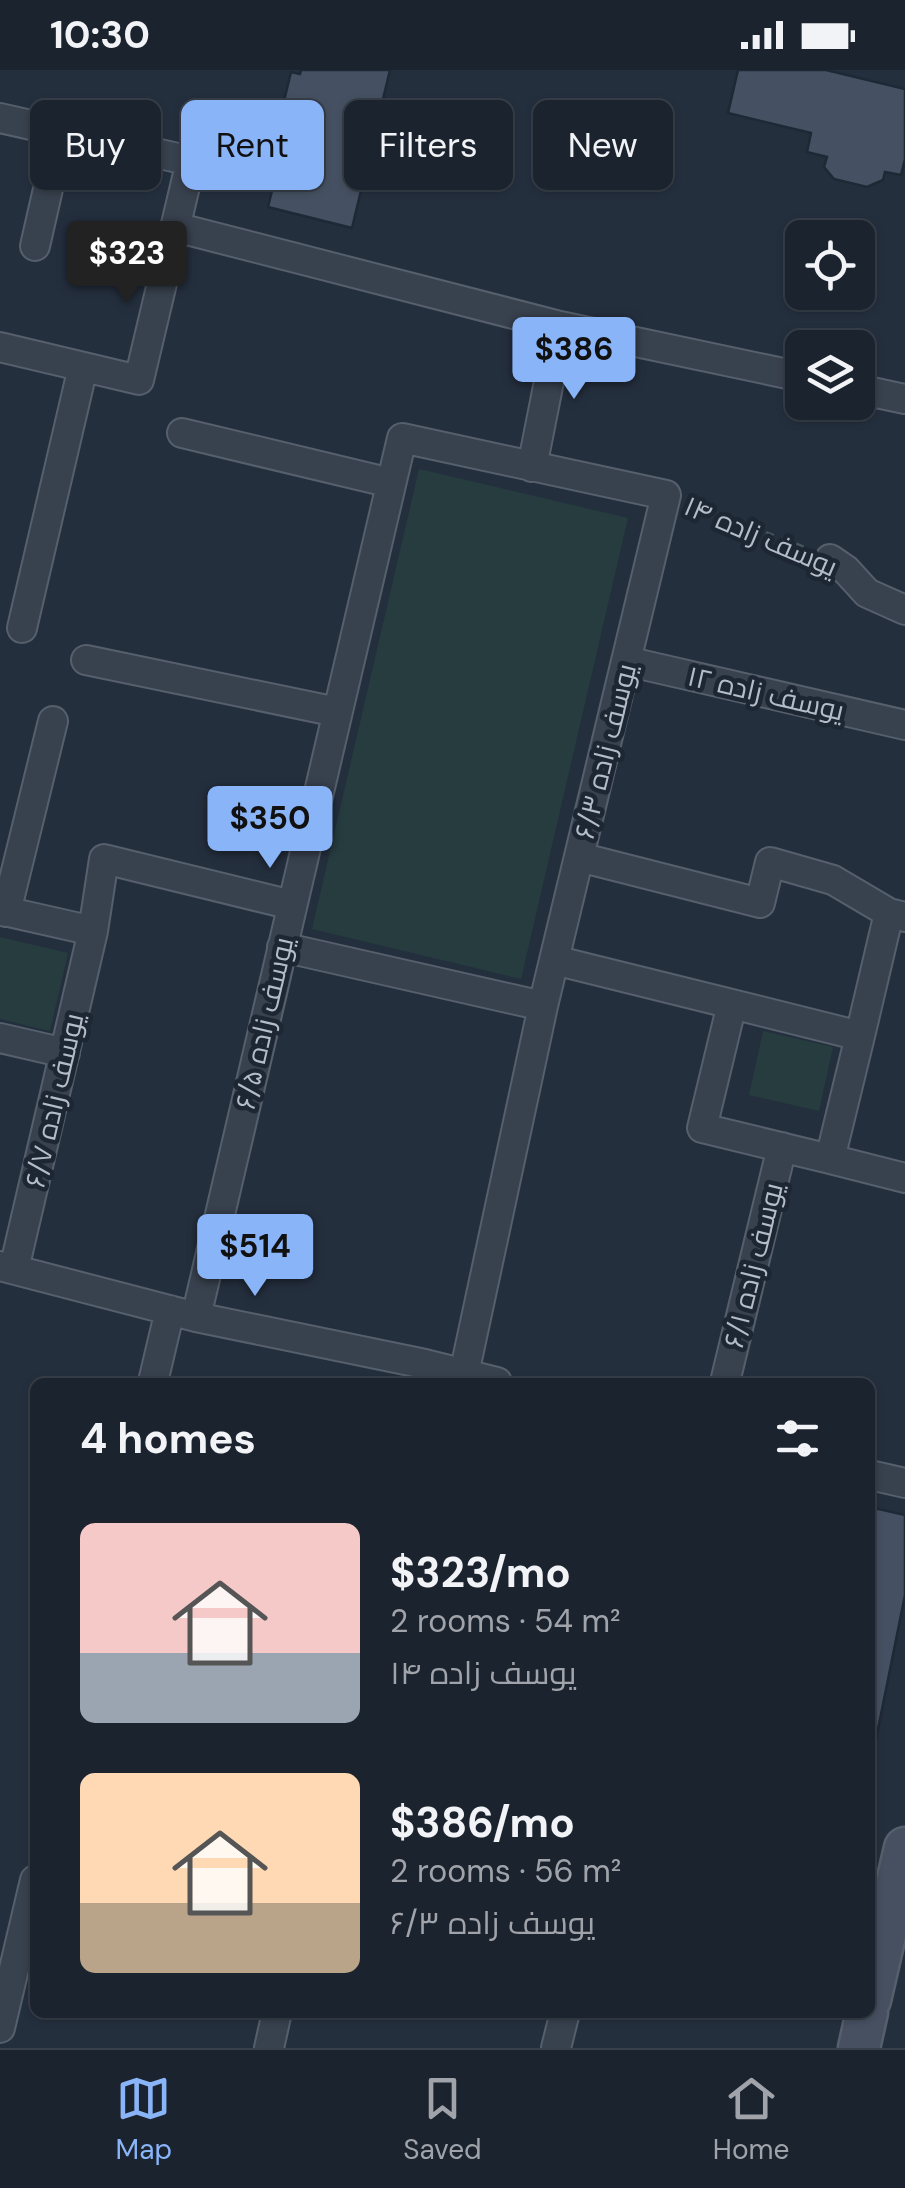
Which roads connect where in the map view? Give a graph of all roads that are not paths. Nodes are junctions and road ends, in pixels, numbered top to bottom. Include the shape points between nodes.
1 (0, 118) edge
2 (30, 125) edge
3 (161, 154) edge
4 (48, 190) edge
5 (176, 228) junction
6 (35, 246) dead end
7 (560, 326) junction
8 (0, 347) edge
9 (83, 367) junction
10 (785, 374) edge
11 (875, 393) edge
12 (905, 399) edge
13 (182, 433) dead end
14 (532, 467) junction
15 (391, 484) junction
16 (830, 559) road end
17 (905, 610) edge
18 (22, 628) dead end
19 (86, 660) dead end
20 (626, 661) junction
21 (338, 712) junction
22 (52, 721) dead end
23 (905, 725) edge
24 (579, 857) junction
25 (292, 904) junction
26 (3, 911) edge
27 (897, 916) edge
28 (93, 931) junction
29 (282, 947) junction
30 (554, 960) junction
31 (732, 1004) junction
32 (543, 1006) junction
33 (860, 1036) junction
34 (0, 1038) edge
35 (65, 1053) junction
36 (782, 1147) junction
37 (830, 1159) junction
38 (905, 1178) edge
39 (7, 1268) edge
40 (183, 1313) junction
41 (423, 1374) edge
42 (464, 1374) junction
43 (155, 1378) edge
44 (480, 1378) edge
45 (725, 1378) edge
46 (875, 1476) edge
47 (905, 1484) edge
48 (905, 1848) edge
49 (30, 1901) edge
50 (880, 1910) edge
51 (875, 1955) edge
52 (276, 2018) edge
53 (564, 2018) edge
54 (866, 2018) edge
55 (0, 2028) edge
56 (269, 2048) edge
57 (556, 2048) edge
58 (859, 2048) edge

1 - 2 street
3 - 5 street via 191,161
4 - 6 street
5 - 7 street
5 - 9 street via 139,380
7 - 10 street
7 - 14 street
8 - 9 street
9 - 18 street
11 - 12 street
13 - 15 street
14 - 15 street, یوسف زاده ۶/۵ via 402,438
14 - 20 street, یوسف زاده ۶/۳ via 666,496
15 - 21 street, یوسف زاده ۶/۵
16 - 17 street, یوسف زاده ۱۴ via 867,593
19 - 21 street
20 - 23 street, یوسف زاده ۱۲
20 - 24 street, یوسف زاده ۶/۳
21 - 25 street, یوسف زاده ۶/۵
22 - 26 street
24 - 27 street via 760,903 770,862 832,880
24 - 30 street, یوسف زاده ۶/۳
25 - 28 street, یوسف زاده ۶/۷ via 104,859
25 - 29 street, یوسف زاده ۶/۵
26 - 28 street
27 - 33 street
28 - 35 street, یوسف زاده ۶/۷
29 - 32 street
29 - 40 street, یوسف زاده ۶/۵
30 - 31 street
30 - 32 street, یوسف زاده ۶/۳
31 - 33 street
31 - 36 street via 702,1128
32 - 42 street, یوسف زاده ۶/۳
33 - 37 street
34 - 35 street
35 - 39 street, یوسف زاده ۶/۷
36 - 37 street
36 - 45 street, یوسف زاده ۶/۱
37 - 38 street
39 - 40 street
40 - 41 street
40 - 43 street, یوسف زاده ۶/۵
41 - 42 street
42 - 44 street
46 - 47 street
48 - 50 street
49 - 55 street
50 - 51 street
52 - 56 street
53 - 57 street
54 - 58 street

